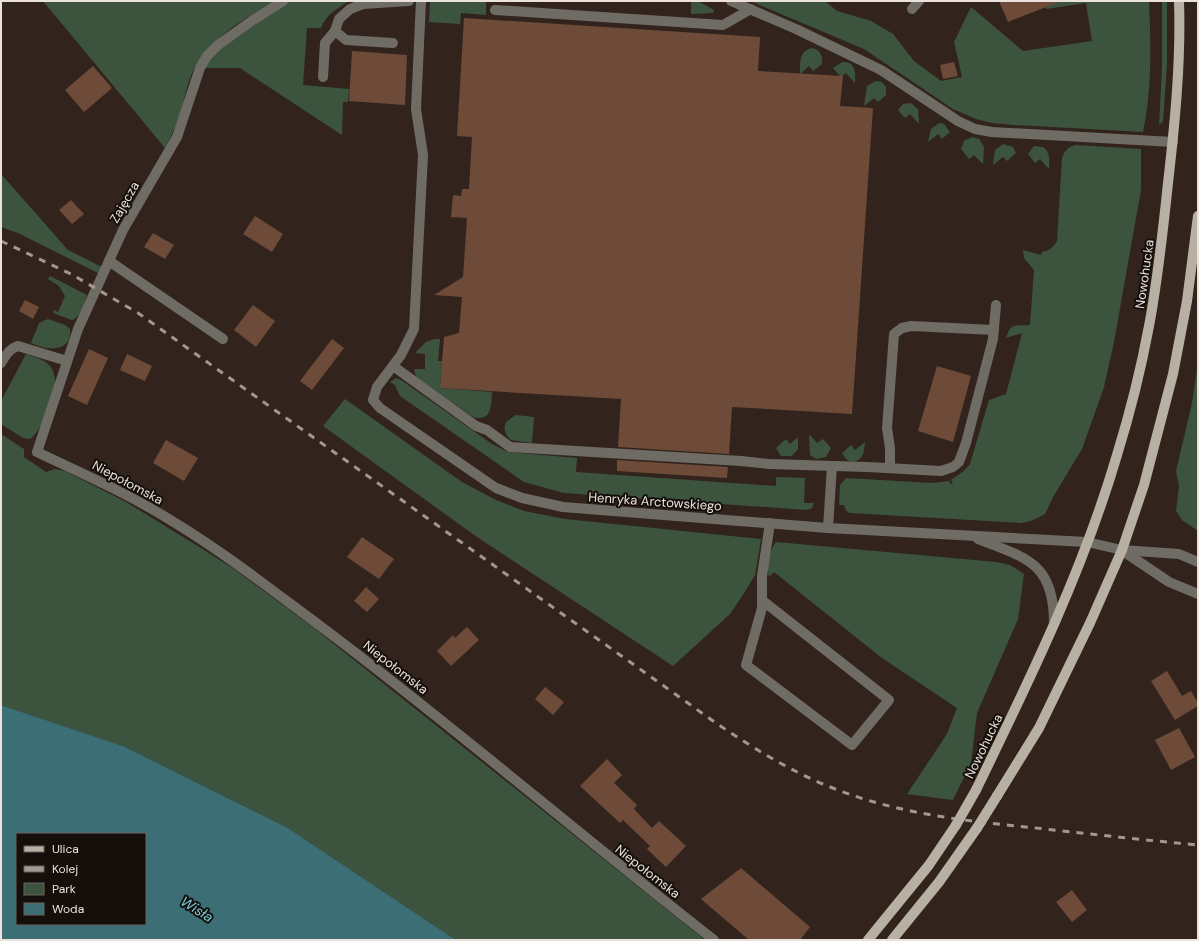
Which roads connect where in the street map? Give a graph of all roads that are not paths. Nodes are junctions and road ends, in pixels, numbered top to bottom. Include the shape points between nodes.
1 (283, 1) edge
2 (409, 1) edge
3 (420, 1) edge
4 (731, 1) edge
5 (919, 1) edge
6 (1179, 1) edge
7 (751, 9) junction
8 (912, 9) dead end
9 (495, 10) dead end
10 (335, 31) junction
11 (393, 43) dead end
12 (323, 77) dead end
13 (1173, 142) junction
14 (1198, 216) edge
15 (109, 261) junction
16 (996, 305) dead end
17 (994, 330) junction
18 (224, 339) dead end
19 (67, 361) junction
20 (1, 363) edge
21 (393, 366) junction
22 (37, 452) joint
23 (832, 466) junction
24 (890, 468) junction
25 (770, 523) junction
26 (828, 528) junction
27 (967, 535) junction
28 (1088, 542) junction
29 (1122, 550) junction
30 (1198, 562) edge
31 (1198, 594) edge
32 (763, 601) junction
33 (1054, 623) junction
34 (714, 940) edge
35 (868, 940) edge
36 (892, 940) edge

1 - 15 street, Zajęcza via 231,35 207,56 194,81 177,136 122,230
2 - 10 street via 363,4 339,18
3 - 21 street via 416,109 423,155 414,328
4 - 7 street
5 - 8 street
6 - 13 main road, Nowohucka via 1179,76
7 - 9 street via 723,26
7 - 13 street via 881,70 958,121 975,129
10 - 11 street via 346,40
10 - 12 street via 326,43
13 - 28 main road, Nowohucka via 1149,327 1117,454
14 - 29 main road via 1187,301 1173,374 1144,485
15 - 18 street
15 - 19 street, Zajęcza via 78,329
16 - 17 street
17 - 24 street via 959,462 941,471
17 - 24 street via 911,326 902,328 894,334 887,428
19 - 20 street via 18,346 7,353
19 - 22 street, Zajęcza
21 - 23 street via 476,426 487,430 510,447
21 - 25 street, Henryka Arctowskiego via 377,387 373,400 380,408 496,488 522,498 563,507
22 - 34 street, Niepołomska via 127,494 259,579 405,689 634,878
23 - 24 street
23 - 26 street
25 - 26 street, Henryka Arctowskiego
25 - 32 street via 762,576
26 - 27 street, Henryka Arctowskiego
27 - 28 street, Henryka Arctowskiego
27 - 33 street, Henryka Arctowskiego via 1013,552 1037,567 1046,579 1052,594
28 - 29 street
28 - 33 main road, Nowohucka
29 - 30 street via 1179,554
29 - 31 street via 1169,582
29 - 36 main road, bridge via 1039,728 998,796 939,882
32 - 32 street via 746,665 852,745 889,700
33 - 35 main road, Nowohucka, bridge via 976,790 956,825 929,865

